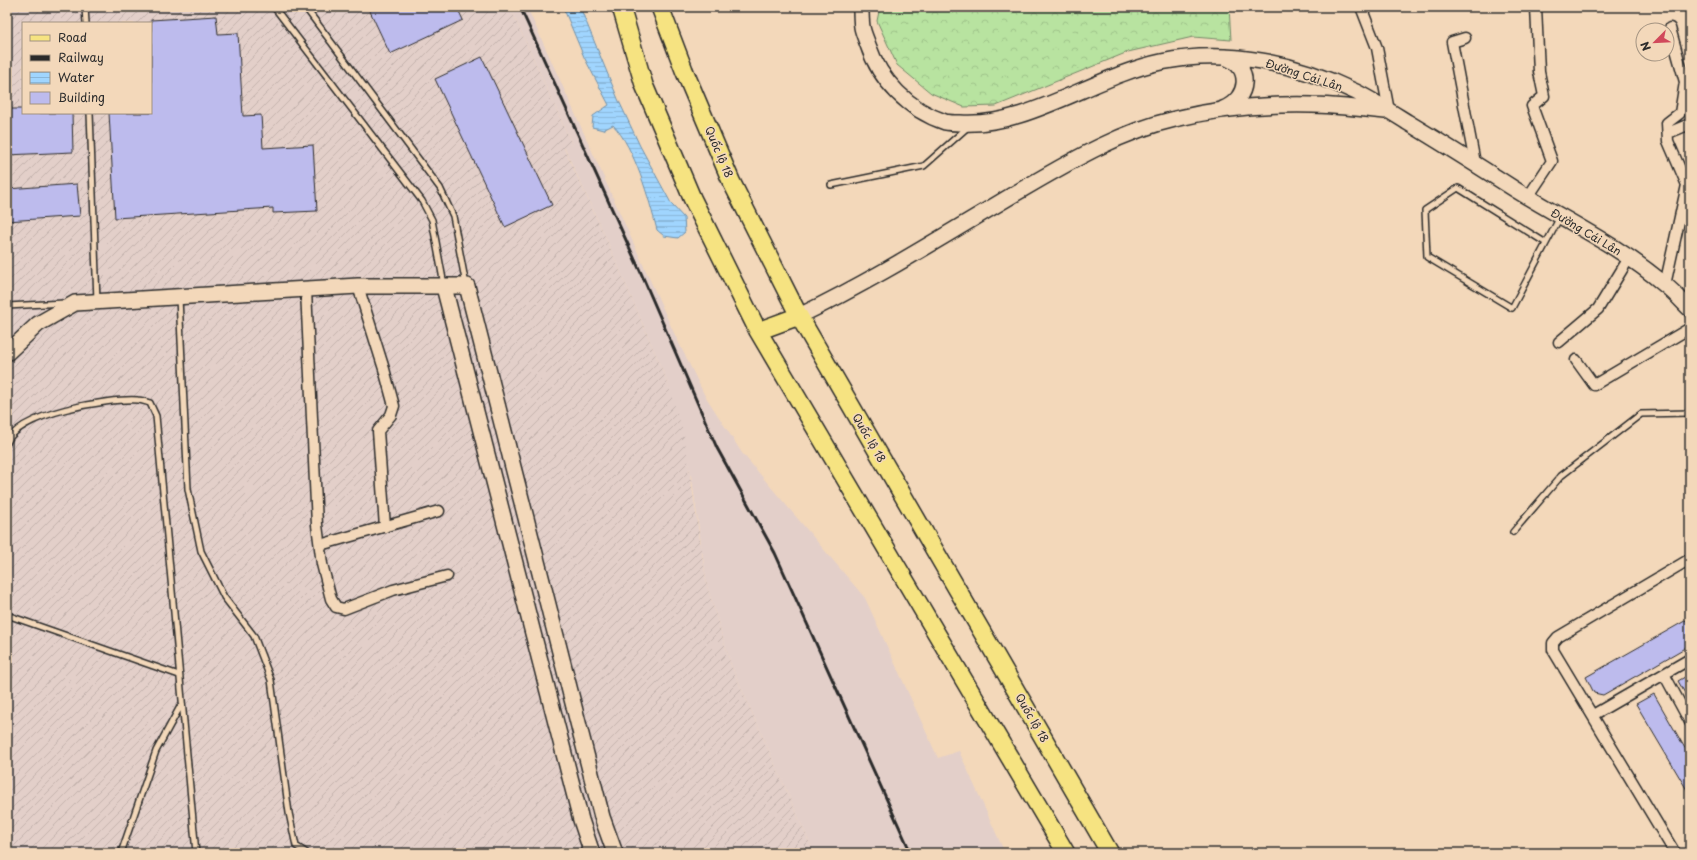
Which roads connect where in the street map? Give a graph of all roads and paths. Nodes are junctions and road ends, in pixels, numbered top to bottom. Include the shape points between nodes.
1 (85, 7) edge
2 (274, 7) edge
3 (304, 7) edge
4 (621, 7) edge
5 (660, 7) edge
6 (861, 7) edge
7 (1360, 7) edge
8 (1536, 7) edge
9 (86, 22) edge
10 (1465, 38) dead end
11 (1675, 43) edge
12 (1215, 56) junction
13 (1688, 81) edge
14 (1217, 111) junction
15 (1389, 111) junction
16 (90, 114) edge
17 (971, 124) junction
18 (1690, 124) edge
19 (1668, 133) junction
20 (1475, 163) junction
21 (1688, 184) edge
22 (832, 185) dead end
23 (1528, 197) junction
24 (1561, 216) junction
25 (1546, 243) junction
26 (1629, 258) junction
27 (1665, 284) junction
28 (358, 286) junction
29 (467, 286) junction
30 (444, 287) junction
31 (306, 290) junction
32 (179, 297) junction
33 (97, 302) junction
34 (75, 303) junction
35 (7, 306) edge
36 (1690, 309) edge
37 (799, 316) junction
38 (1690, 328) edge
39 (758, 331) junction
40 (1559, 342) dead end
41 (7, 353) edge
42 (1576, 360) dead end
43 (1690, 413) edge
44 (7, 443) edge
45 (439, 511) dead end
46 (385, 527) junction
47 (1513, 532) dead end
48 (320, 545) junction
49 (1690, 559) edge
50 (447, 576) dead end
51 (7, 615) edge
52 (1690, 660) edge
53 (1664, 674) junction
54 (179, 675) junction
55 (181, 704) junction
56 (1593, 715) junction
57 (1690, 722) edge
58 (121, 853) edge
59 (196, 853) edge
60 (307, 853) edge
61 (592, 853) edge
62 (615, 853) edge
63 (1066, 853) edge
64 (1110, 853) edge
65 (1675, 853) edge

1 - 9 lane
2 - 30 lane via 422,201 432,220
3 - 29 lane via 440,188 452,216
4 - 39 main road via 644,85 692,198
5 - 37 main road, Quốc lộ 18 via 731,181
6 - 17 main road, Đường Cái Lân via 862,27 873,59 884,78 903,99 947,123
7 - 15 street via 1377,48
8 - 23 street via 1539,72 1544,96 1532,106 1552,162
10 - 20 street via 1452,42
11 - 13 street
12 - 14 main road via 1233,60 1241,70 1244,83 1239,99 1233,105
12 - 15 main road, Đường Cái Lân via 1277,63 1356,92
12 - 17 main road, Đường Cái Lân via 1158,62 1122,73 997,122
13 - 19 street via 1680,113 1667,123
14 - 15 main road via 1263,106 1313,105
14 - 37 main road via 1174,119 1106,144 1066,164 842,295
15 - 20 main road, Đường Cái Lân
16 - 33 lane
17 - 22 lane via 924,166
18 - 19 street
19 - 21 street via 1668,141
20 - 23 main road, Đường Cái Lân
21 - 27 street
23 - 24 main road, Đường Cái Lân
24 - 25 lane
24 - 26 main road, Đường Cái Lân
25 - 25 lane via 1512,308 1427,257 1425,210 1458,188
26 - 27 main road, Đường Cái Lân
26 - 40 street via 1598,309
27 - 36 main road, Đường Cái Lân
28 - 30 main road
28 - 31 main road
28 - 46 street via 394,406 391,415 378,431
29 - 30 main road
29 - 62 main road via 602,817
30 - 61 main road via 581,820
31 - 32 main road
31 - 48 street
32 - 33 main road
32 - 60 lane via 188,489 201,550 224,597 254,636 271,680 289,813 296,846
33 - 34 main road
34 - 35 lane
34 - 41 main road via 38,324
37 - 39 main road
37 - 64 main road, Quốc lộ 18
38 - 42 street via 1594,385
39 - 63 main road
43 - 47 lane via 1641,414 1561,476
44 - 54 lane via 10,436 19,428 36,418 88,404 140,400 150,403 156,416
45 - 46 street
46 - 48 street
48 - 50 street via 331,599 336,607 344,609 393,590
49 - 56 street via 1552,644 1553,650
51 - 54 lane
52 - 53 street
53 - 56 street
53 - 57 street
54 - 55 lane
55 - 58 lane via 156,752
55 - 59 lane
56 - 65 street

